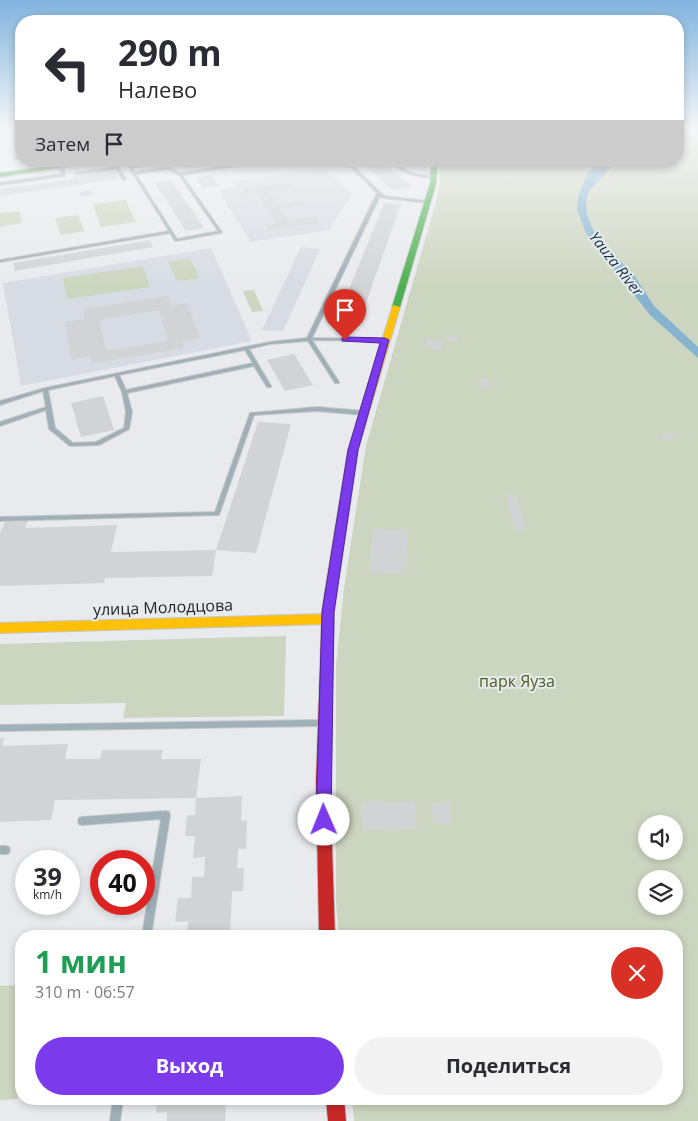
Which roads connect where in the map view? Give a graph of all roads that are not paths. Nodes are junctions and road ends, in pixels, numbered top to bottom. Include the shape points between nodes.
1 (140, 182) edge
2 (186, 182) edge
3 (368, 182) edge
4 (433, 182) edge
5 (379, 193) junction
6 (428, 202) junction
7 (171, 232) junction
8 (0, 261) edge
9 (309, 339) junction
10 (385, 340) junction
11 (246, 348) junction
12 (256, 364) junction
13 (116, 374) junction
14 (337, 382) dead end
15 (269, 386) dead end
16 (45, 388) junction
17 (124, 392) junction
18 (0, 403) edge
19 (48, 408) junction
20 (364, 413) junction
21 (0, 424) edge
22 (0, 519) edge
23 (328, 619) junction
24 (0, 628) edge
25 (324, 722) junction
26 (0, 728) edge
27 (82, 821) dead end
28 (147, 930) edge
29 (327, 930) edge
30 (117, 1105) edge
31 (336, 1105) edge
32 (115, 1121) edge
33 (337, 1121) edge

1 - 7 lane
2 - 7 lane via 220,232 176,240
3 - 5 lane
4 - 6 street
5 - 6 lane via 383,197
5 - 9 lane
6 - 10 street
7 - 8 lane
9 - 10 lane
9 - 11 lane
9 - 14 lane
10 - 20 street
11 - 12 lane
11 - 13 lane
12 - 15 lane
12 - 17 lane
13 - 16 lane
13 - 17 lane
16 - 18 lane
16 - 19 lane
17 - 19 lane via 129,412 126,430 96,444 72,445 52,428
19 - 21 lane
20 - 22 lane via 310,409 252,414 217,514
20 - 23 street via 353,450
23 - 24 street, улица Молодцова
23 - 25 street
25 - 26 lane
25 - 29 street
27 - 28 lane via 166,815
30 - 32 lane
31 - 33 street

